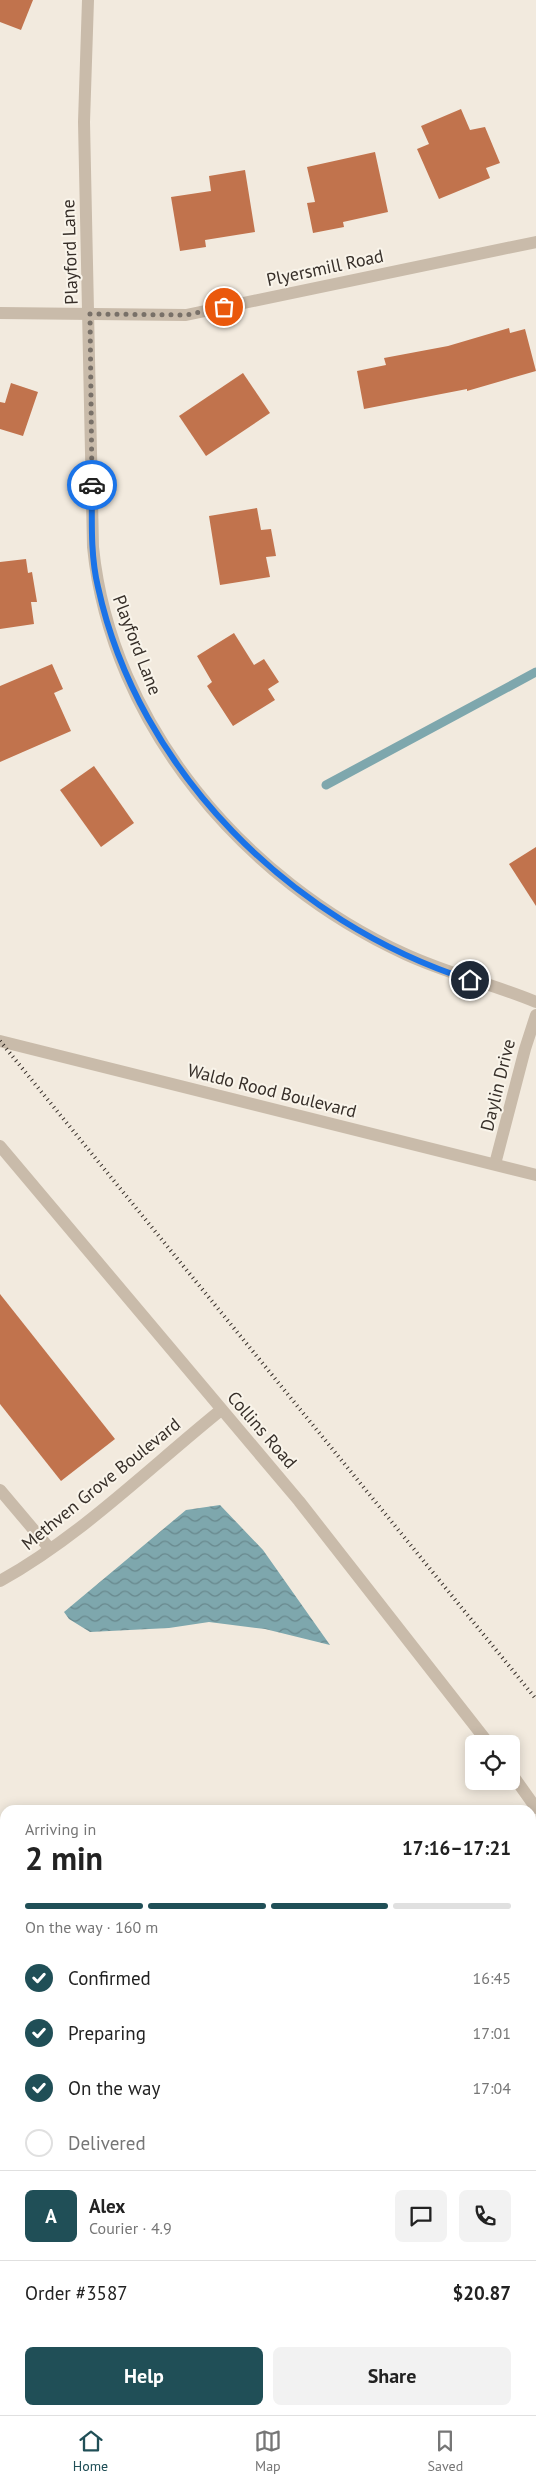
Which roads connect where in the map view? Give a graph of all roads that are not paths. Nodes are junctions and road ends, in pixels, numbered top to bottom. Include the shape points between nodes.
1 (88, 0) edge
2 (536, 242) edge
3 (0, 313) edge
4 (90, 314) junction
5 (536, 1002) edge
6 (536, 1015) edge
7 (0, 1041) edge
8 (0, 1146) edge
9 (495, 1164) junction
10 (536, 1175) edge
11 (221, 1410) junction
12 (0, 1490) edge
13 (50, 1549) junction
14 (0, 1581) edge
15 (482, 1735) edge
16 (520, 1786) edge
17 (534, 1805) edge

1 - 4 street, Playford Lane via 84,122
2 - 4 street, Plyersmill Road via 186,315
3 - 4 street, Plyersmill Road
4 - 5 street, Playford Lane via 92,501 97,584 107,625 122,665 171,756 208,804 247,846 281,877 324,908 404,954
6 - 9 street, Daylin Drive
7 - 9 street, Waldo Rood Boulevard
8 - 11 street, Collins Road
9 - 10 street, Waldo Rood Boulevard
11 - 13 street, Methven Grove Boulevard
11 - 15 street, Collins Road via 299,1500
12 - 13 street
13 - 14 street, Methven Grove Boulevard
16 - 17 street

